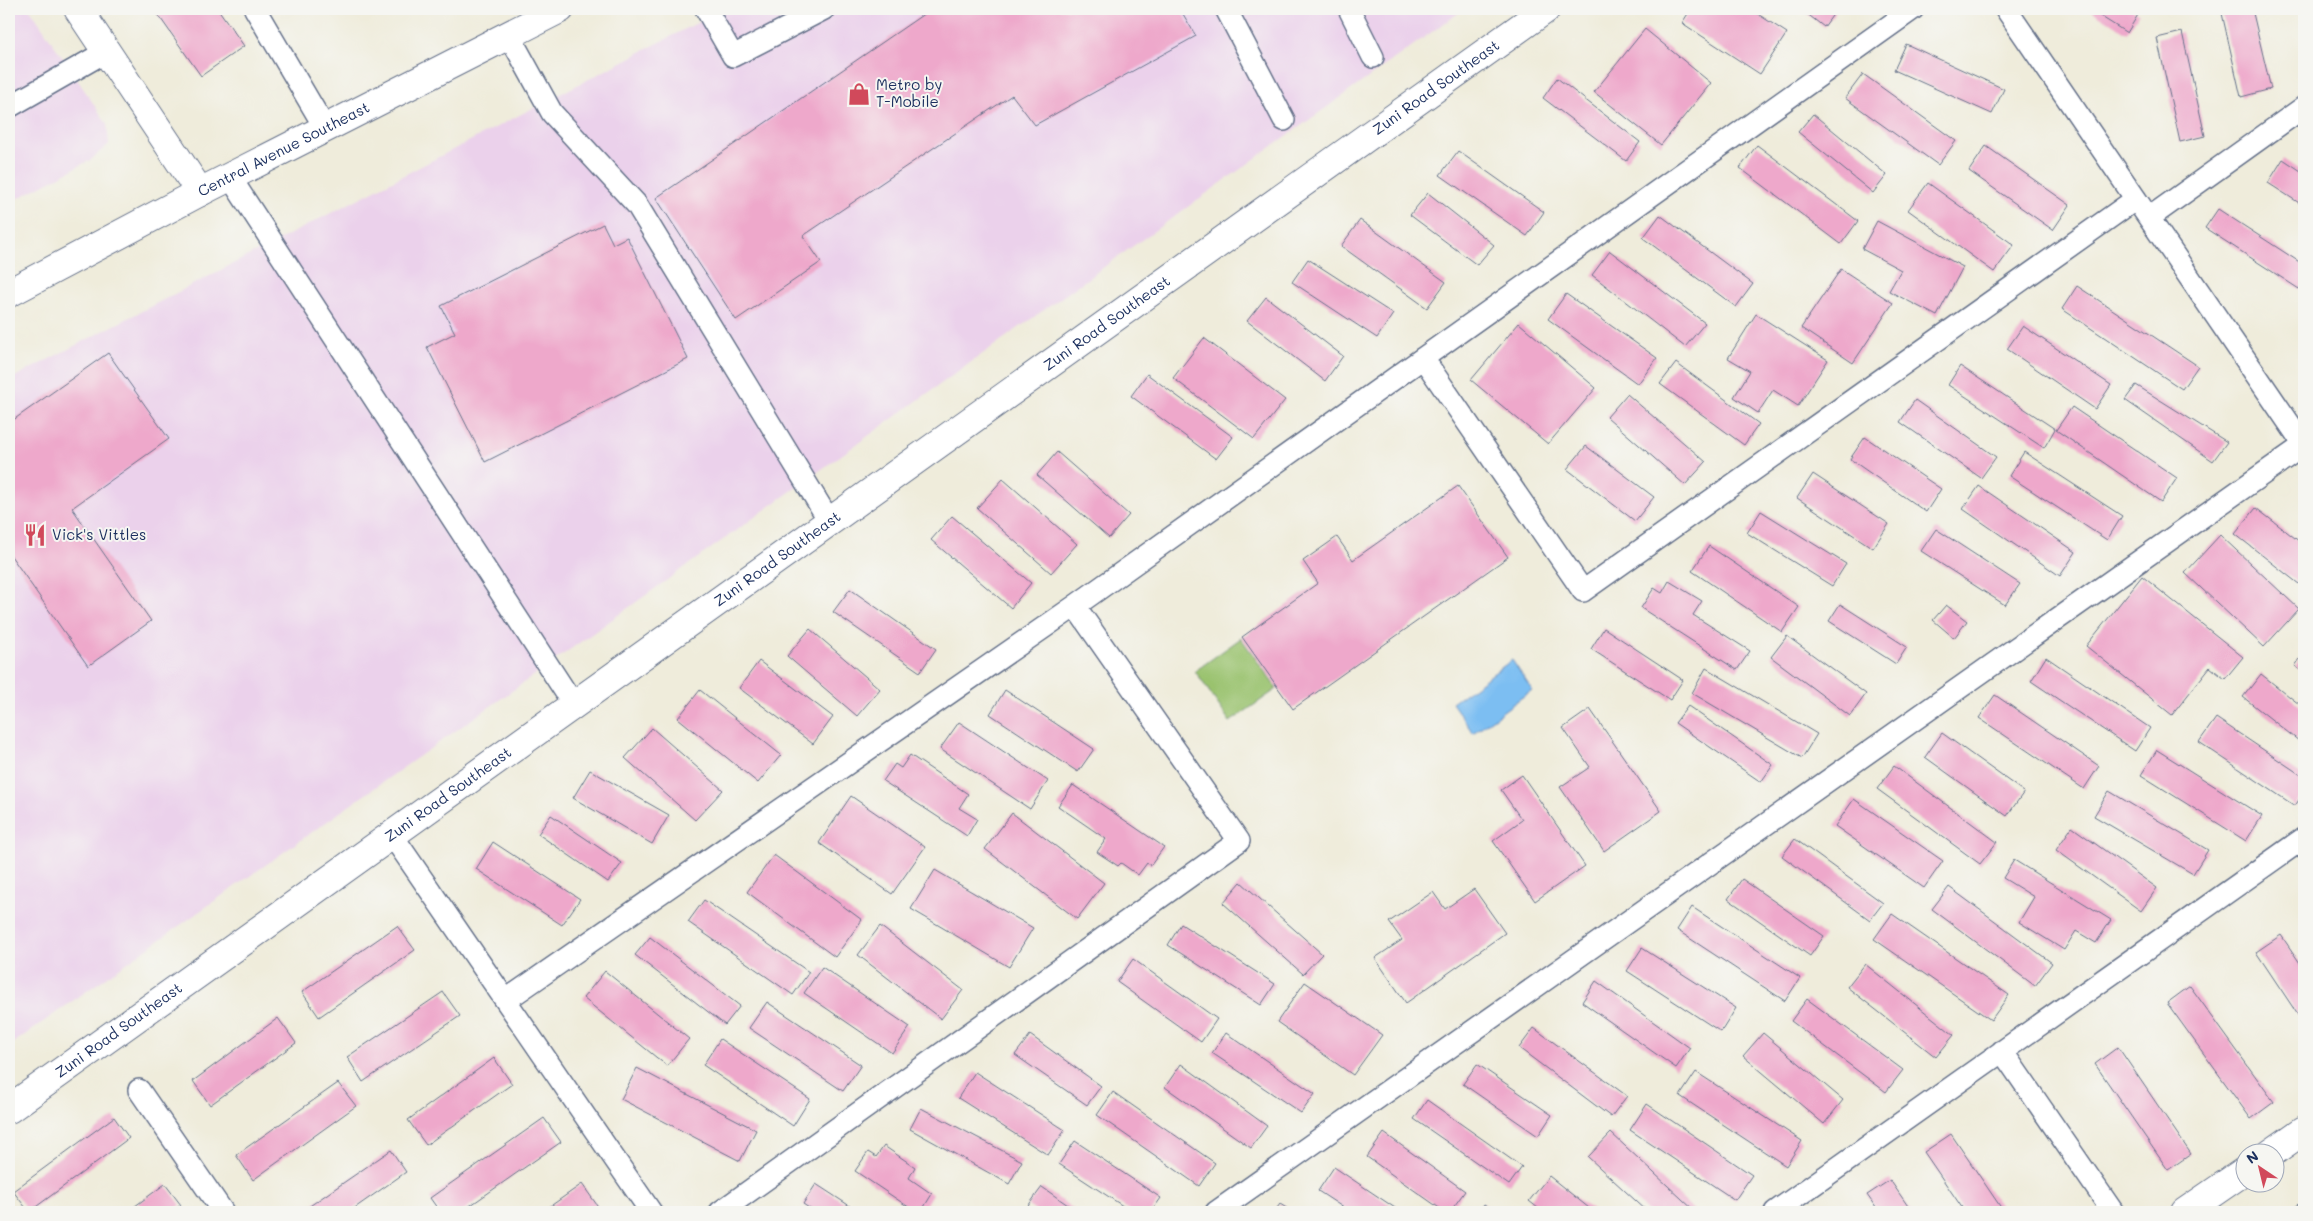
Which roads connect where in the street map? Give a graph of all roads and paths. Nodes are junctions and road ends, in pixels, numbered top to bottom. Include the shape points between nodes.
1 (78, 9) edge
2 (255, 9) edge
3 (706, 9) edge
4 (824, 9) edge
5 (1226, 9) edge
6 (1349, 9) edge
7 (1546, 9) edge
8 (1913, 9) edge
9 (2006, 9) edge
10 (550, 11) edge
11 (509, 35) junction
12 (106, 51) junction
13 (1374, 57) dead end
14 (2304, 106) edge
15 (9, 107) edge
16 (1284, 120) dead end
17 (325, 128) junction
18 (230, 177) junction
19 (200, 192) junction
20 (2136, 199) junction
21 (2149, 218) junction
22 (9, 293) edge
23 (1423, 358) junction
24 (2304, 445) edge
25 (830, 522) junction
26 (1075, 606) junction
27 (574, 705) junction
28 (392, 835) junction
29 (2304, 838) edge
30 (506, 1000) junction
31 (2002, 1051) junction
32 (139, 1090) dead end
33 (9, 1110) edge
34 (2304, 1130) edge
35 (2284, 1144) edge
36 (2236, 1177) edge
37 (223, 1212) edge
38 (651, 1212) edge
39 (720, 1212) edge
40 (1216, 1212) edge
41 (1775, 1212) edge
42 (2113, 1212) edge
43 (2184, 1212) edge

1 - 12 street
2 - 17 lane
3 - 4 lane via 733,56
5 - 16 lane
6 - 13 lane
7 - 25 street, Zuni Road Southeast
8 - 23 lane
9 - 20 lane
10 - 11 street, Central Avenue Southeast
11 - 17 street, Central Avenue Southeast
11 - 25 lane via 552,113 637,205
12 - 15 lane
12 - 19 street
14 - 21 lane
17 - 18 street, Central Avenue Southeast
18 - 19 street, Central Avenue Southeast
18 - 27 lane
19 - 22 street, Central Avenue Southeast
20 - 21 lane
20 - 23 lane via 1583,591
21 - 24 lane
23 - 26 lane
24 - 40 lane
25 - 27 street, Zuni Road Southeast
26 - 30 lane
26 - 39 lane via 1239,841
27 - 28 street, Zuni Road Southeast
28 - 30 lane
28 - 33 street, Zuni Road Southeast
29 - 31 lane
30 - 38 lane
31 - 41 lane
31 - 42 lane
32 - 37 lane
34 - 35 street
36 - 43 street

